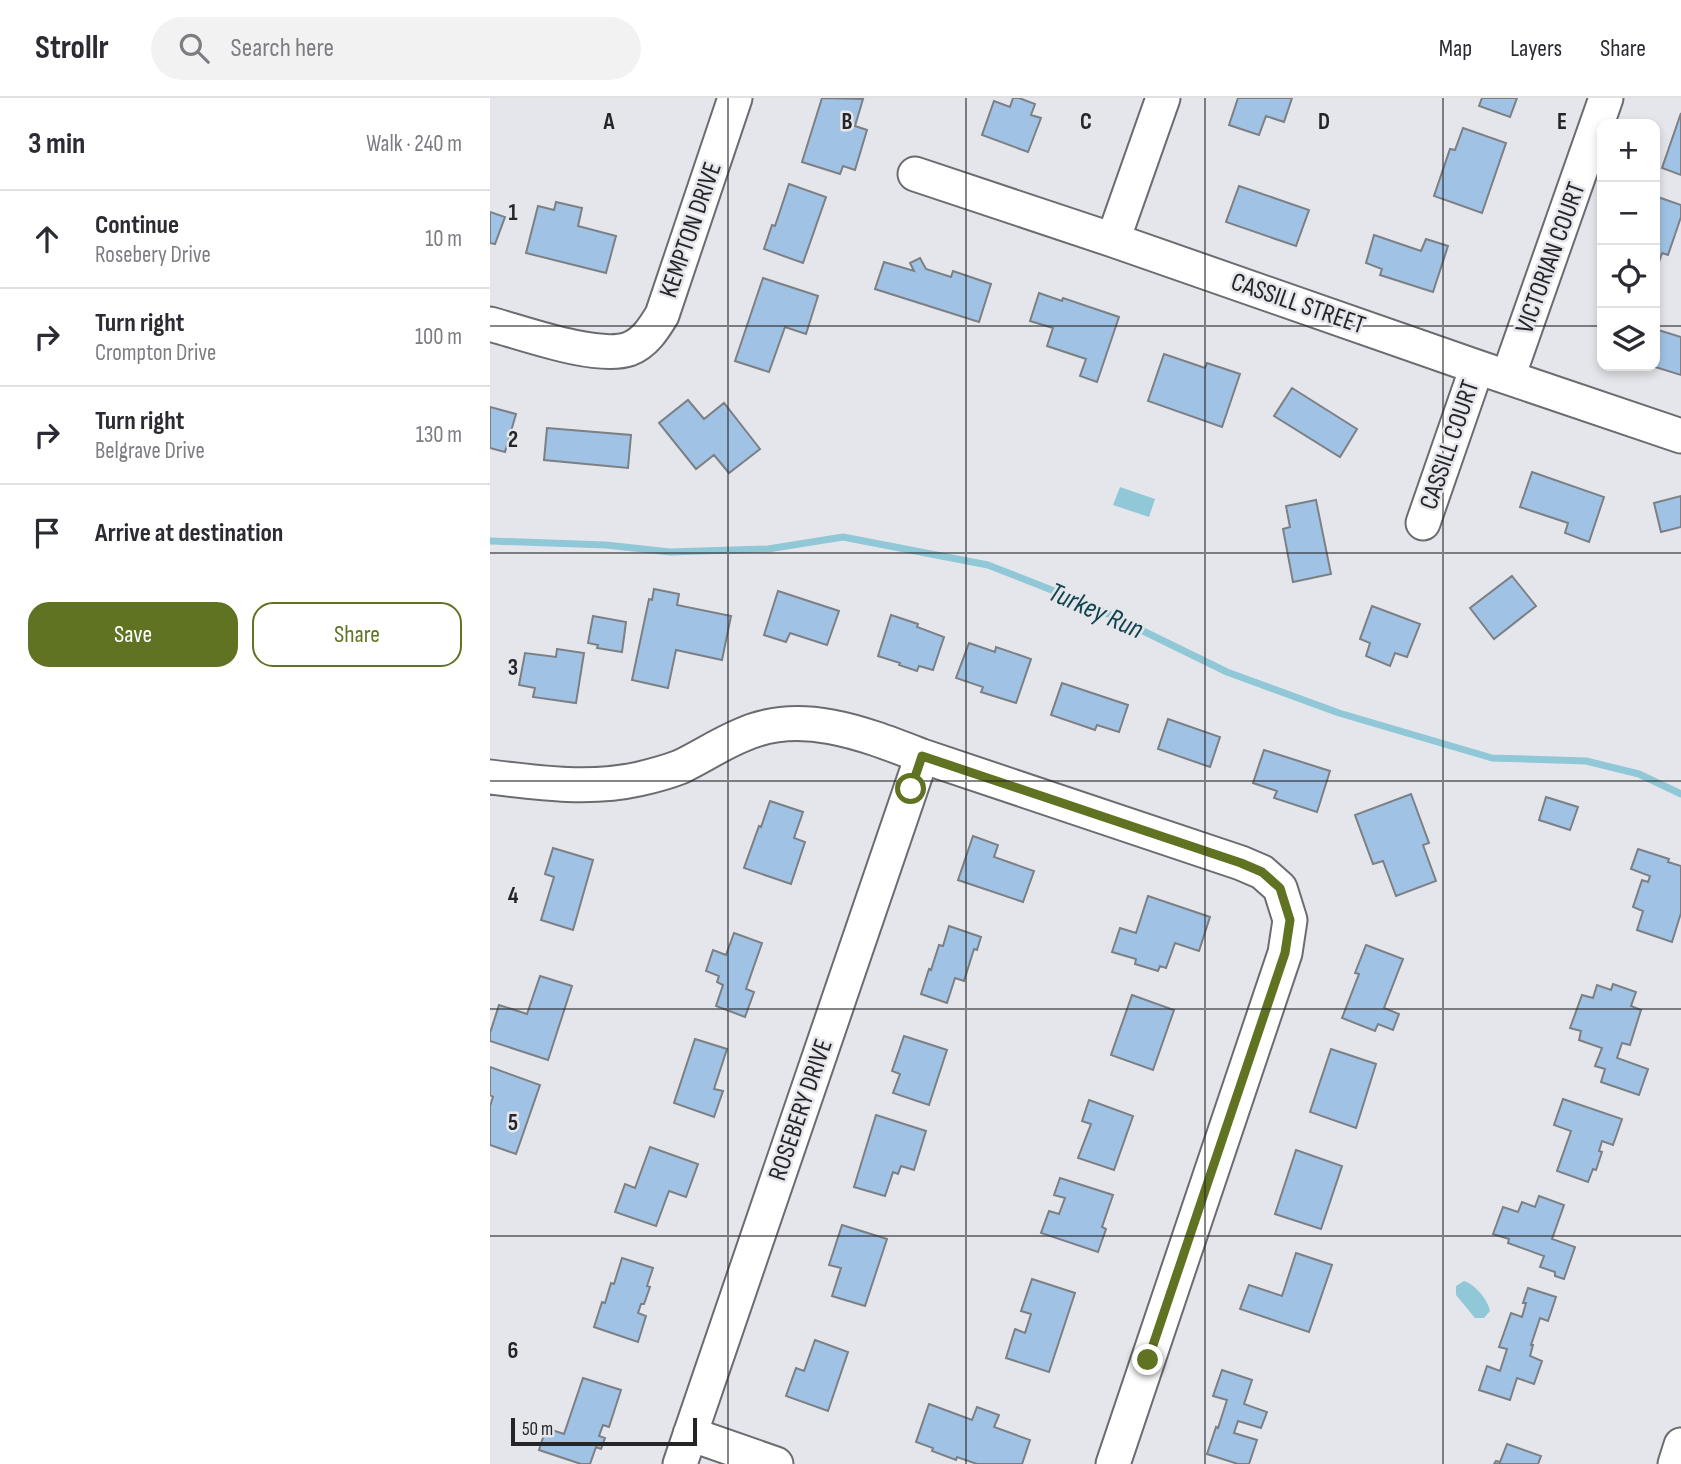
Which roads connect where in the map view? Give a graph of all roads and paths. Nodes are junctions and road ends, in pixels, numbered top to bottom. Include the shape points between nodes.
1 (735, 98) edge
2 (1163, 98) edge
3 (1606, 98) edge
4 (915, 174) dead end
5 (1113, 240) junction
6 (490, 324) edge
7 (1477, 367) junction
8 (1508, 377) junction
9 (1681, 436) edge
10 (1423, 523) dead end
11 (922, 756) junction
12 (490, 780) edge
13 (1681, 1446) edge
14 (685, 1449) edge
15 (776, 1464) edge
16 (1113, 1464) edge
17 (1675, 1464) edge

1 - 6 street, KEMPTON DRIVE via 662,315 649,336 629,349 603,352
2 - 5 street
3 - 8 street, VICTORIAN COURT
4 - 5 street, CASSILL STREET
5 - 7 street, CASSILL STREET
7 - 8 street, CASSILL STREET
7 - 10 street, CASSILL COURT
8 - 9 street, CASSILL STREET
11 - 12 street via 833,726 791,723 742,734 678,767 639,779 601,785
11 - 14 street, ROSEBERY DRIVE
11 - 16 street via 1262,872 1280,888 1290,920 1285,953
13 - 17 street
14 - 15 street

